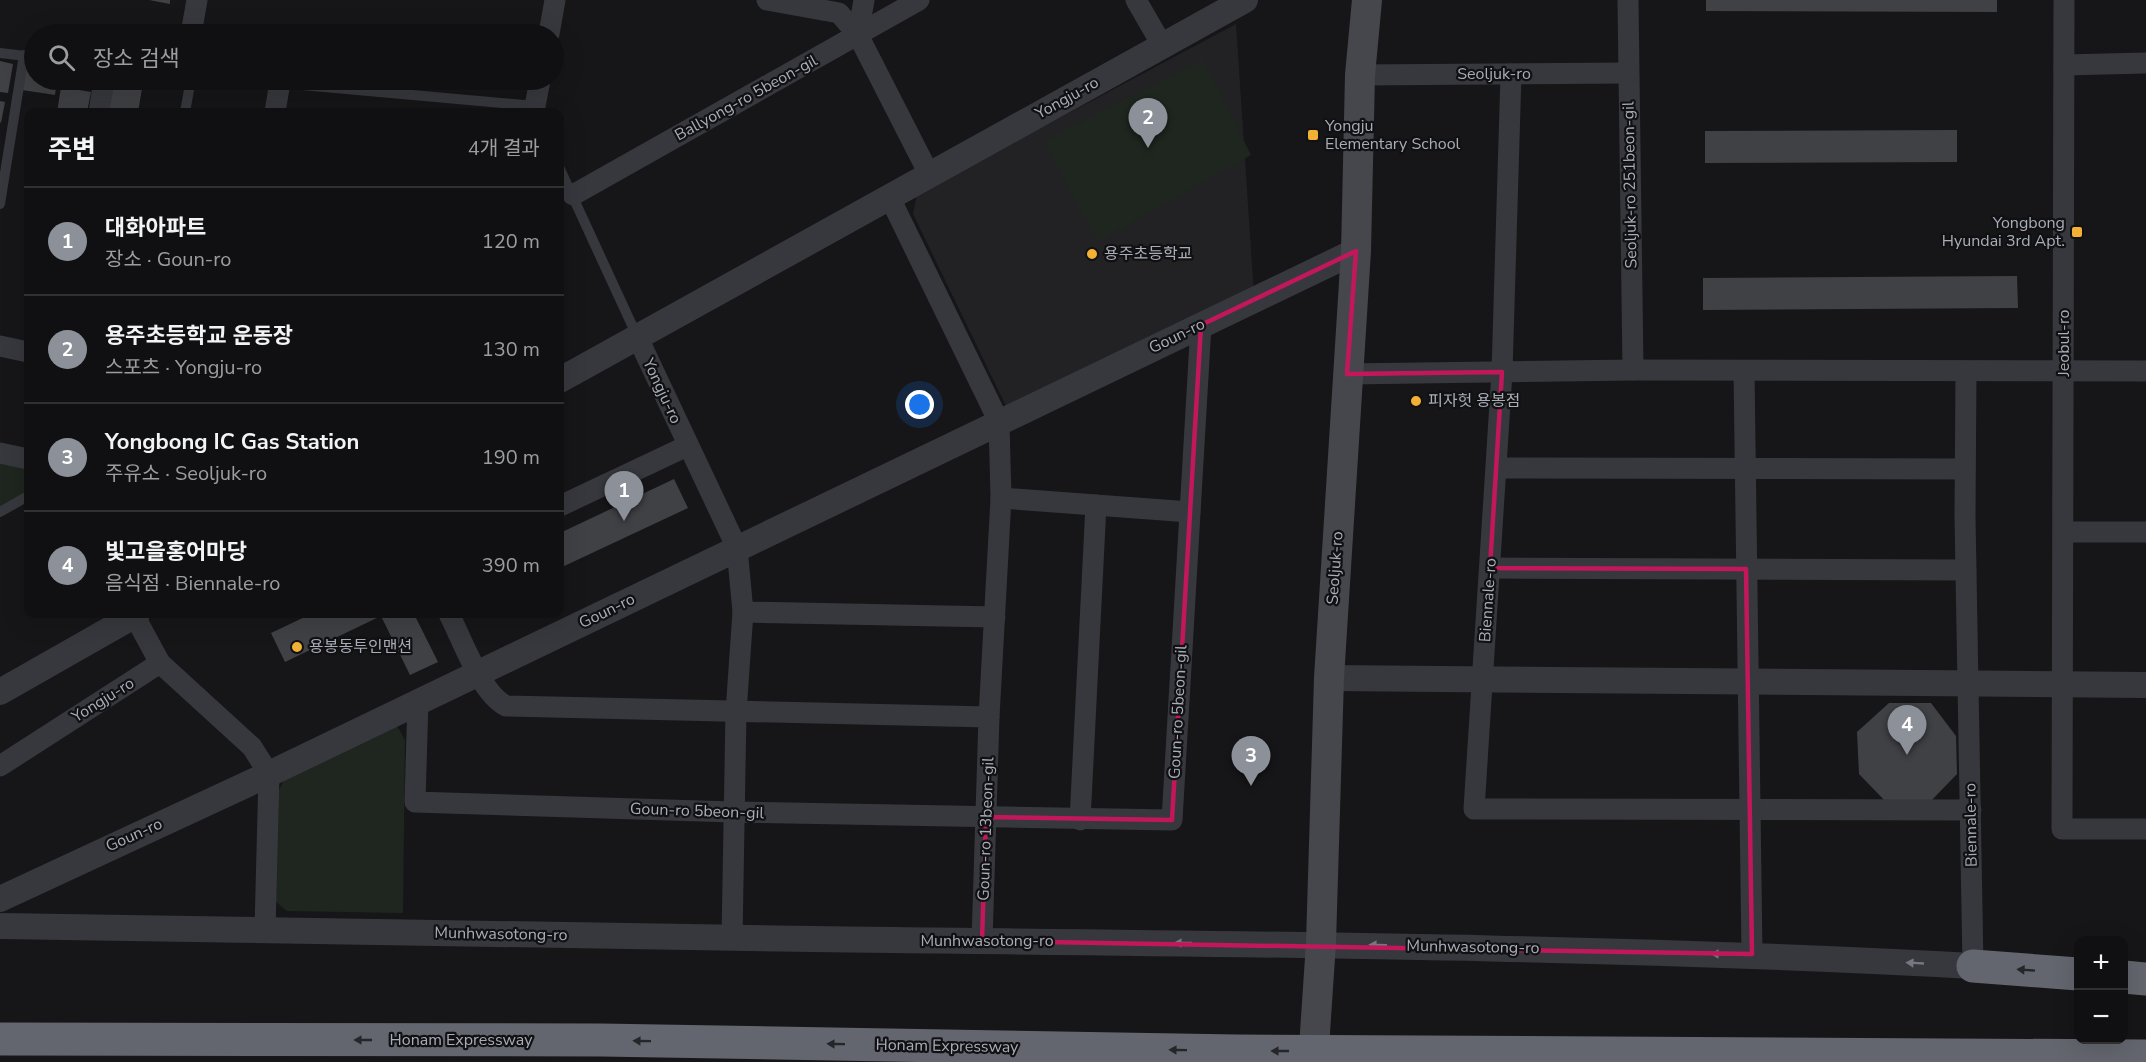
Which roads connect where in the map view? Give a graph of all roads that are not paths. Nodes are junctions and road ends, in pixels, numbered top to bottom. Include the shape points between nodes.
1 (197, 0) edge
2 (555, 0) edge
3 (767, 0) edge
4 (864, 0) edge
5 (919, 0) edge
6 (1136, 0) edge
7 (1245, 0) edge
8 (1367, 0) edge
9 (1628, 0) edge
10 (2064, 0) edge
11 (193, 24) edge
12 (551, 24) edge
13 (858, 34) junction
14 (1162, 45) junction
15 (0, 53) edge
16 (24, 55) edge
17 (2146, 63) edge
18 (2064, 65) junction
19 (1628, 73) junction
20 (1511, 74) junction
21 (1360, 75) junction
22 (24, 81) edge
23 (102, 90) edge
24 (189, 90) edge
25 (279, 90) edge
26 (356, 90) edge
27 (538, 90) edge
28 (100, 108) edge
29 (186, 108) edge
30 (276, 108) edge
31 (526, 108) edge
32 (535, 108) edge
33 (929, 174) junction
34 (564, 177) edge
35 (573, 195) junction
36 (890, 198) junction
37 (0, 204) edge
38 (1356, 251) junction
39 (1201, 325) junction
40 (637, 336) junction
41 (0, 346) edge
42 (24, 351) edge
43 (1633, 370) junction
44 (2064, 370) junction
45 (2146, 370) edge
46 (1744, 371) junction
47 (1502, 372) junction
48 (1966, 372) junction
49 (564, 374) edge
50 (1347, 374) junction
51 (999, 422) junction
52 (687, 446) junction
53 (0, 453) edge
54 (24, 458) edge
55 (1497, 468) junction
56 (1744, 468) junction
57 (1965, 469) junction
58 (24, 498) edge
59 (1001, 498) junction
60 (564, 504) edge
61 (1096, 505) junction
62 (0, 512) edge
63 (1190, 512) junction
64 (2065, 532) junction
65 (2146, 532) edge
66 (737, 548) junction
67 (1490, 568) junction
68 (1746, 569) junction
69 (1966, 570) junction
70 (743, 612) junction
71 (995, 617) junction
72 (129, 618) edge
73 (138, 618) edge
74 (451, 618) edge
75 (160, 663) junction
76 (478, 673) junction
77 (1329, 678) junction
78 (1483, 680) junction
79 (1747, 682) junction
80 (1968, 684) junction
81 (2064, 685) junction
82 (2146, 685) edge
83 (0, 692) edge
84 (418, 700) junction
85 (736, 712) junction
86 (989, 717) junction
87 (0, 766) edge
88 (269, 774) junction
89 (1749, 810) junction
90 (1971, 810) junction
91 (733, 812) junction
92 (986, 817) junction
93 (1080, 819) junction
94 (2146, 829) edge
95 (0, 899) edge
96 (0, 926) edge
97 (265, 929) junction
98 (732, 939) junction
99 (982, 941) junction
100 (1321, 944) junction
101 (1752, 954) junction
102 (1973, 966) junction
103 (2074, 974) edge
104 (2128, 977) edge
105 (2146, 979) edge
106 (0, 1039) edge
107 (2146, 1056) edge
108 (1313, 1062) edge

1 - 11 street
2 - 12 street
3 - 13 street via 839,13
4 - 13 street
5 - 13 street, Ballyong-ro 5beon-gil
6 - 14 street
7 - 14 street, Yongju-ro
8 - 21 main road, Seoljuk-ro
9 - 19 street, Seoljuk-ro 251beon-gil
10 - 18 street, Jeobul-ro
13 - 33 street
13 - 35 street, Ballyong-ro 5beon-gil
14 - 33 street, Yongju-ro
15 - 16 lane
17 - 18 street
18 - 44 street, Jeobul-ro
19 - 20 street, Seoljuk-ro
19 - 43 street, Seoljuk-ro 251beon-gil
20 - 21 street, Seoljuk-ro
20 - 47 street
21 - 38 main road, Seoljuk-ro
22 - 37 lane
23 - 28 street
24 - 29 lane
25 - 30 street
26 - 31 lane
27 - 32 street
33 - 36 street, Yongju-ro
34 - 35 lane
35 - 40 lane
36 - 40 street, Yongju-ro
36 - 51 street
38 - 39 street, Goun-ro
38 - 50 main road, Seoljuk-ro
39 - 51 street, Goun-ro
39 - 63 street, Goun-ro 5beon-gil
40 - 49 street, Yongju-ro
40 - 52 street, Yongju-ro
41 - 42 street
43 - 46 street
43 - 47 street
44 - 45 street
44 - 48 street
44 - 64 street, Jeobul-ro
46 - 48 street
46 - 56 street
47 - 50 street
47 - 55 street
48 - 57 street
50 - 77 main road, Seoljuk-ro
51 - 59 street, Goun-ro 13beon-gil
51 - 66 street, Goun-ro
52 - 60 street
52 - 66 street
53 - 54 street
55 - 56 street
55 - 67 street, Biennale-ro
56 - 57 street
56 - 68 street
57 - 69 street, Biennale-ro
58 - 62 lane
59 - 61 street
59 - 71 street, Goun-ro 13beon-gil
61 - 63 street
61 - 93 street
63 - 93 street, Goun-ro 5beon-gil via 1172,820
64 - 65 street
64 - 81 street, Jeobul-ro
66 - 70 street
66 - 76 street, Goun-ro
67 - 68 street
67 - 78 street, Biennale-ro
68 - 69 street
68 - 79 street
69 - 80 street, Biennale-ro
70 - 71 street
70 - 85 street
71 - 86 street, Goun-ro 13beon-gil
72 - 83 street
73 - 75 street
74 - 76 street
75 - 87 street, Yongju-ro
75 - 88 street via 252,747
76 - 84 street, Goun-ro
76 - 85 street via 498,702 506,706
77 - 78 street
77 - 100 main road, Seoljuk-ro
78 - 79 street
78 - 89 street, Biennale-ro via 1474,809
79 - 80 street
79 - 89 street
80 - 81 street
80 - 90 street, Biennale-ro
81 - 82 street
81 - 94 street, Jeobul-ro via 2062,829
84 - 88 street, Goun-ro
84 - 91 street, Goun-ro 5beon-gil via 416,802
85 - 86 street
85 - 91 street
86 - 92 street, Goun-ro 13beon-gil
88 - 95 street, Goun-ro
88 - 97 street
89 - 90 street
89 - 101 street
90 - 102 street, Biennale-ro
91 - 92 street, Goun-ro 5beon-gil
91 - 98 street
92 - 93 street, Goun-ro 5beon-gil
92 - 99 street, Goun-ro 13beon-gil
96 - 97 street, Munhwasotong-ro
97 - 98 street, Munhwasotong-ro
98 - 99 street, Munhwasotong-ro
100 -> 99 street, Munhwasotong-ro
101 -> 100 street, Munhwasotong-ro
100 - 108 main road, Seoljuk-ro
102 -> 101 street, Munhwasotong-ro
103 -> 102 highway
104 - 105 highway
107 -> 106 highway, Honam Expressway via 1237,1051 589,1040

